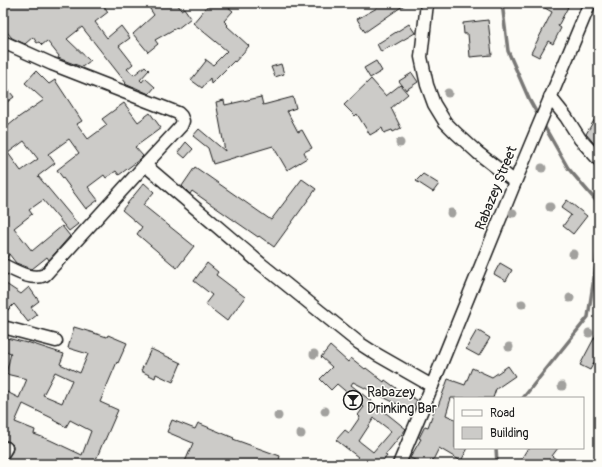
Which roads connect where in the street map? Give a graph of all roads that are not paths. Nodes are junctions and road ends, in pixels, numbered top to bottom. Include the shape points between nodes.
1 (427, 3) edge
2 (590, 3) edge
3 (3, 42) edge
4 (550, 97) junction
5 (599, 160) edge
6 (145, 165) junction
7 (515, 182) junction
8 (3, 266) edge
9 (3, 327) edge
10 (56, 341) dead end
11 (432, 386) junction
12 (399, 464) edge

1 - 7 street via 421,57 434,104 445,122 456,133
2 - 4 street, Rabazey Street
3 - 6 street via 178,113 183,121 181,126
4 - 5 street via 580,139
4 - 7 street, Rabazey Street
6 - 8 street via 45,275 34,277
6 - 11 street via 359,343
7 - 11 street, Rabazey Street
9 - 10 street
11 - 12 street, Rabazey Street

